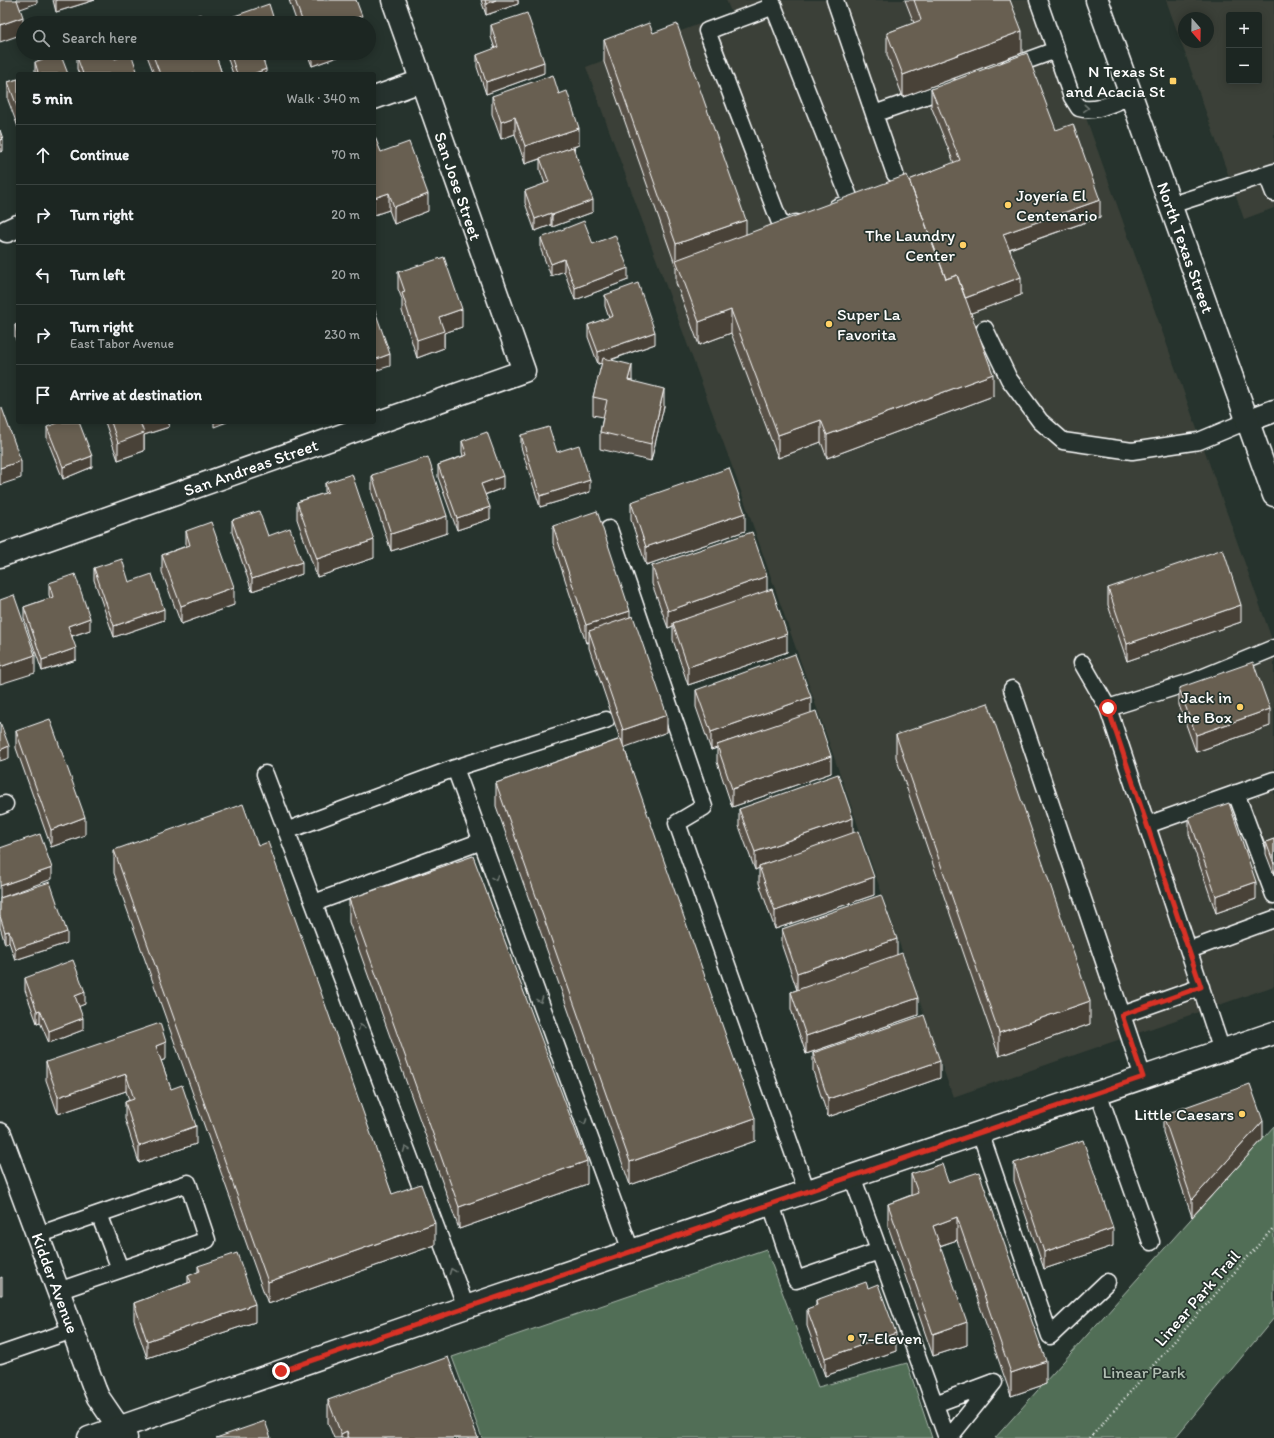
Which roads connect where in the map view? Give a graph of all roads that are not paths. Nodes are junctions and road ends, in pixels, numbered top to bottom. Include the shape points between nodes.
1 (393, 0) edge
2 (835, 0) edge
3 (1038, 0) edge
4 (1096, 0) edge
5 (772, 3) edge
6 (1056, 50) junction
7 (998, 71) edge
8 (421, 81) junction
9 (969, 81) edge
10 (1131, 96) junction
11 (376, 97) edge
12 (874, 114) junction
13 (895, 174) dead end
14 (1270, 174) edge
15 (1274, 193) edge
16 (1170, 205) junction
17 (985, 329) dead end
18 (524, 371) joint
19 (1274, 411) edge
20 (1247, 421) junction
21 (376, 423) edge
22 (374, 424) edge
23 (1274, 495) edge
24 (609, 529) dead end
25 (0, 556) edge
26 (1274, 648) edge
27 (1082, 663) dead end
28 (1012, 689) dead end
29 (1108, 708) junction
30 (606, 720) dead end
31 (455, 768) junction
32 (265, 774) dead end
33 (1274, 780) edge
34 (1236, 793) junction
35 (1147, 825) junction
36 (286, 831) junction
37 (482, 841) junction
38 (1274, 895) edge
39 (314, 902) junction
40 (1274, 919) edge
41 (1189, 950) junction
42 (1201, 987) junction
43 (1122, 1015) junction
44 (1274, 1033) edge
45 (1222, 1050) junction
46 (1143, 1077) junction
47 (1098, 1092) junction
48 (980, 1132) junction
49 (1, 1138) edge
50 (852, 1176) junction
51 (806, 1192) junction
52 (771, 1204) junction
53 (98, 1214) junction
54 (38, 1235) junction
55 (1151, 1242) dead end
56 (631, 1251) junction
57 (879, 1251) junction
58 (120, 1270) junction
59 (1107, 1282) dead end
60 (58, 1291) junction
61 (466, 1307) junction
62 (73, 1330) junction
63 (0, 1355) edge
64 (935, 1404) junction
65 (122, 1433) edge
66 (89, 1438) edge
67 (948, 1438) edge

1 - 8 main road, San Jose Street
2 - 12 lane
3 - 6 lane
4 - 10 main road, North Texas Street
5 - 5 lane via 851,202 782,228 707,31
6 - 7 lane
6 -> 10 lane via 1072,98 1079,108 1098,108
8 - 11 main road
8 - 18 main road, San Jose Street
9 - 12 lane
10 - 16 main road, North Texas Street
12 - 13 lane
14 - 15 lane
14 - 16 lane
16 - 20 main road, North Texas Street
17 - 20 lane via 1009,379 1040,421 1063,441 1132,451 1199,441
18 - 21 main road, San Andreas Street
19 - 20 main road
20 - 23 main road, North Texas Street
22 - 25 main road, San Andreas Street
24 - 51 lane via 704,807 677,823
26 - 29 lane via 1194,681
27 - 29 lane
28 - 43 lane
29 - 35 lane
30 - 31 lane
31 - 36 lane
31 - 37 lane
32 - 36 lane
33 - 34 lane
34 - 35 lane
34 - 38 lane
35 - 41 lane
36 - 39 lane
37 - 39 lane
37 -> 56 lane
61 -> 39 lane
40 - 41 lane
41 - 42 lane
42 - 43 lane
42 - 45 lane
43 - 46 lane
44 - 45 main road
45 - 46 main road
46 - 47 main road
47 - 48 main road
47 - 55 lane
48 - 50 main road
48 - 59 lane via 1050,1336
49 - 54 main road, Kidder Avenue
50 - 51 main road
50 - 57 lane
51 - 52 main road
52 - 56 main road
52 - 57 lane via 796,1280
53 - 54 lane
53 - 58 lane
53 - 58 lane via 188,1183 207,1240
54 - 60 main road, Kidder Avenue
56 - 61 main road
57 - 64 lane
58 - 60 lane
60 - 62 main road, Kidder Avenue
61 - 65 main road
62 - 63 lane
62 - 65 main road, Kidder Avenue via 98,1397
64 - 67 lane
64 - 67 lane via 994,1382
65 - 66 main road

